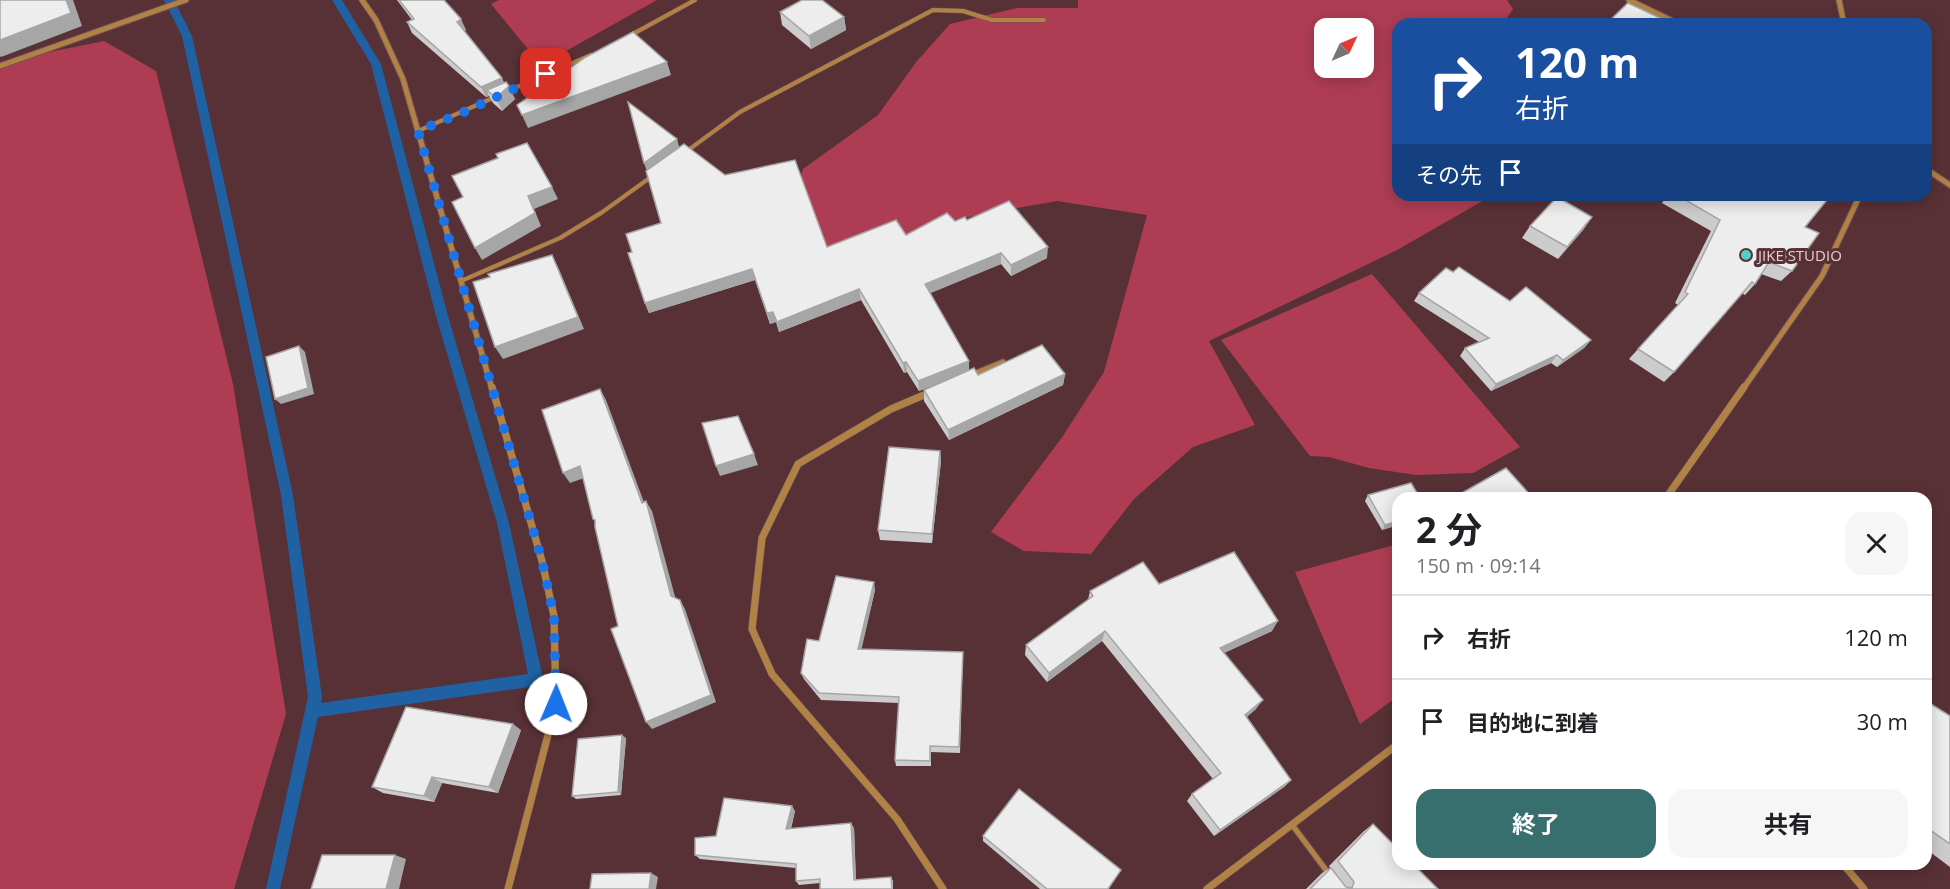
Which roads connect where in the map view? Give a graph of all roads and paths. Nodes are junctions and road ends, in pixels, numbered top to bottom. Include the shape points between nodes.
1 (186, 0) edge
2 (362, 0) edge
3 (695, 0) edge
4 (1629, 0) edge
5 (1839, 0) edge
6 (1666, 18) edge
7 (1843, 18) edge
8 (1044, 20) dead end
9 (629, 36) edge
10 (598, 51) edge
11 (0, 66) edge
12 (418, 131) junction
13 (683, 154) edge
14 (1932, 173) edge
15 (656, 174) edge
16 (1950, 185) edge
17 (1857, 201) edge
18 (461, 281) junction
19 (1003, 362) edge
20 (962, 379) edge
21 (942, 387) edge
22 (1670, 492) edge
23 (1392, 749) edge
24 (1293, 826) junction
25 (1848, 870) edge
26 (1333, 880) edge
27 (508, 889) edge
28 (943, 889) edge
29 (1207, 889) edge
30 (1864, 889) edge

1 - 11 street
2 - 12 street via 376,20 403,79
3 - 9 lane
4 - 6 street
5 - 7 street
8 - 13 lane via 992,20 963,11 933,10 740,111
10 - 12 lane
12 - 18 street
14 - 16 street
15 - 18 lane via 560,238
17 - 22 street via 1822,276
18 - 27 street via 542,561 554,616 556,704
19 - 20 street
21 - 28 street via 891,408 798,464 762,538 752,629 772,674 897,819
23 - 24 street
24 - 26 lane
24 - 29 street
25 - 30 street

